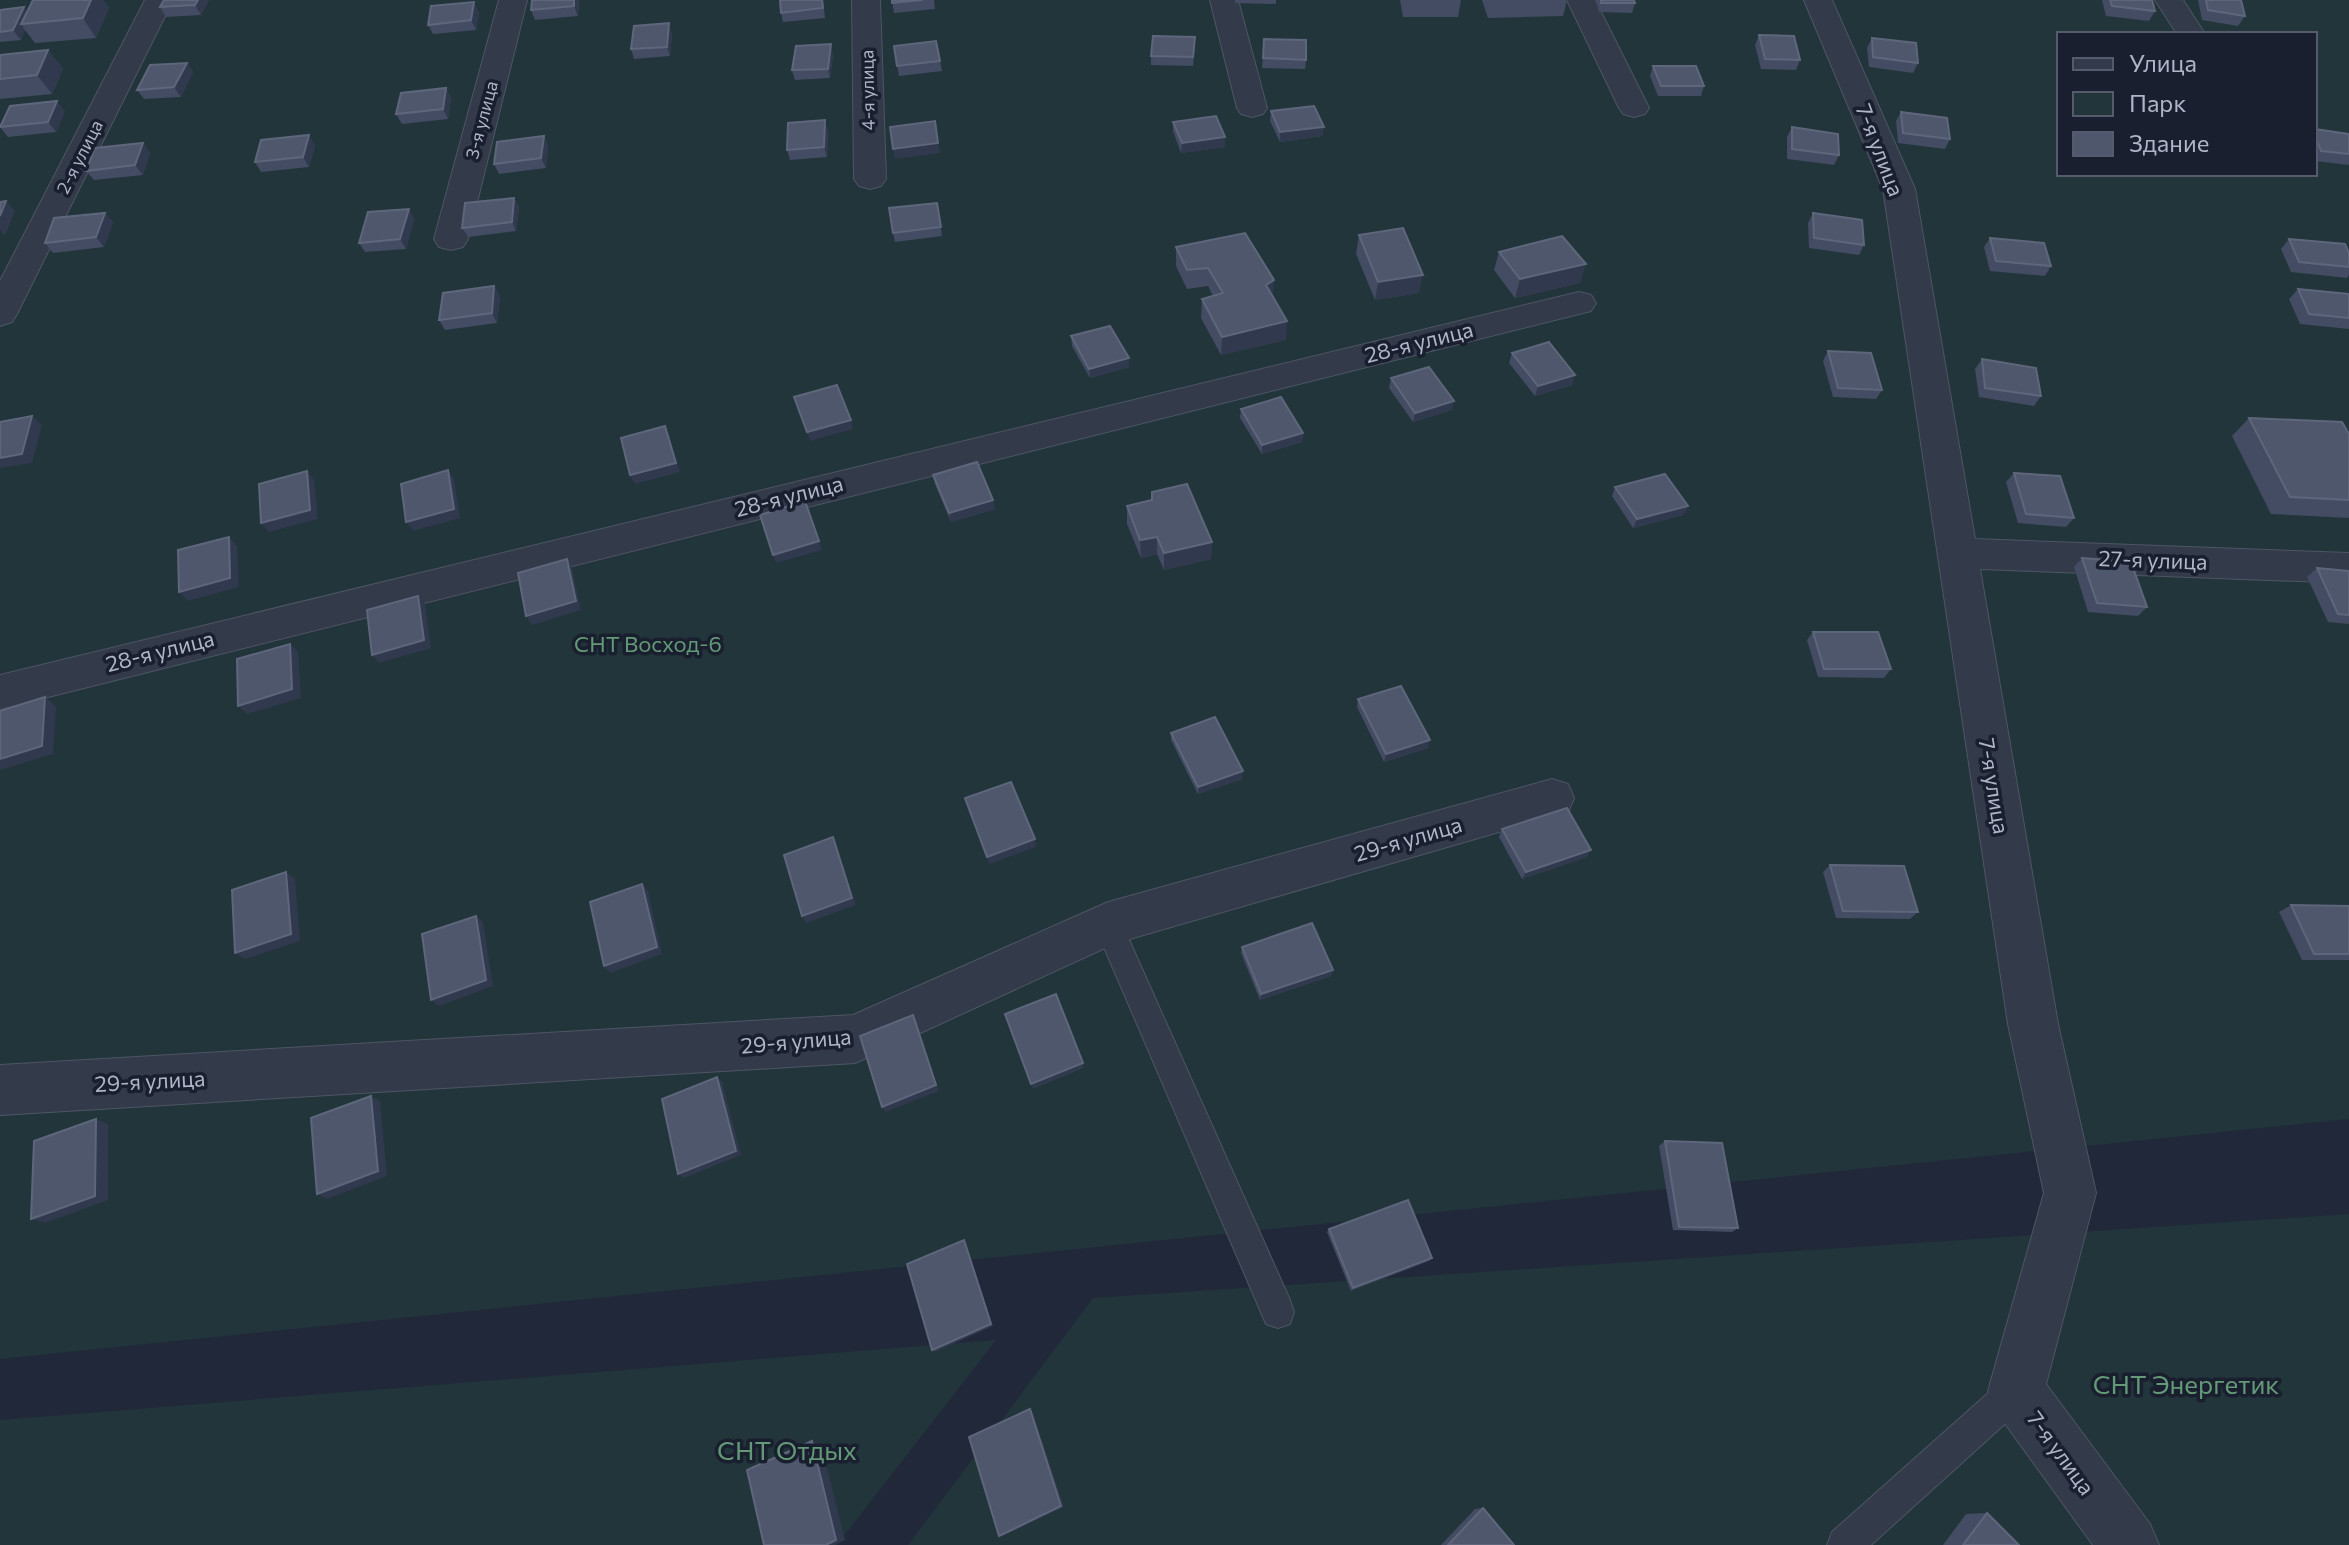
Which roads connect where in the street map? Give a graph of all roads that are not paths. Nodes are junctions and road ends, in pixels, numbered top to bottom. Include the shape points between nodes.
1 (159, 0) edge
2 (513, 0) edge
3 (866, 0) edge
4 (1224, 0) edge
5 (1581, 0) edge
6 (1818, 0) edge
7 (2169, 0) edge
8 (2190, 32) edge
9 (1252, 108) dead end
10 (1634, 108) dead end
11 (870, 179) dead end
12 (451, 239) dead end
13 (1579, 303) dead end
14 (0, 314) edge
15 (1956, 553) junction
16 (2349, 568) edge
17 (0, 692) edge
18 (1552, 798) dead end
19 (1108, 924) junction
20 (0, 1090) edge
21 (1278, 1312) dead end
22 (2016, 1391) junction
23 (1845, 1545) edge
24 (2129, 1545) edge

1 - 14 street, 2-я улица
2 - 12 street, 3-я улица
3 - 11 street, 4-я улица
4 - 9 street
5 - 10 street
6 - 15 street, 7-я улица via 1899,189
7 - 8 street
13 - 17 street, 28-я улица
15 - 16 street, 27-я улица
15 - 22 street, 7-я улица via 2033,1024 2070,1193
18 - 19 street, 29-я улица
19 - 20 street, 29-я улица via 855,1039
19 - 21 lane
22 - 23 lane
22 - 24 street, 7-я улица

